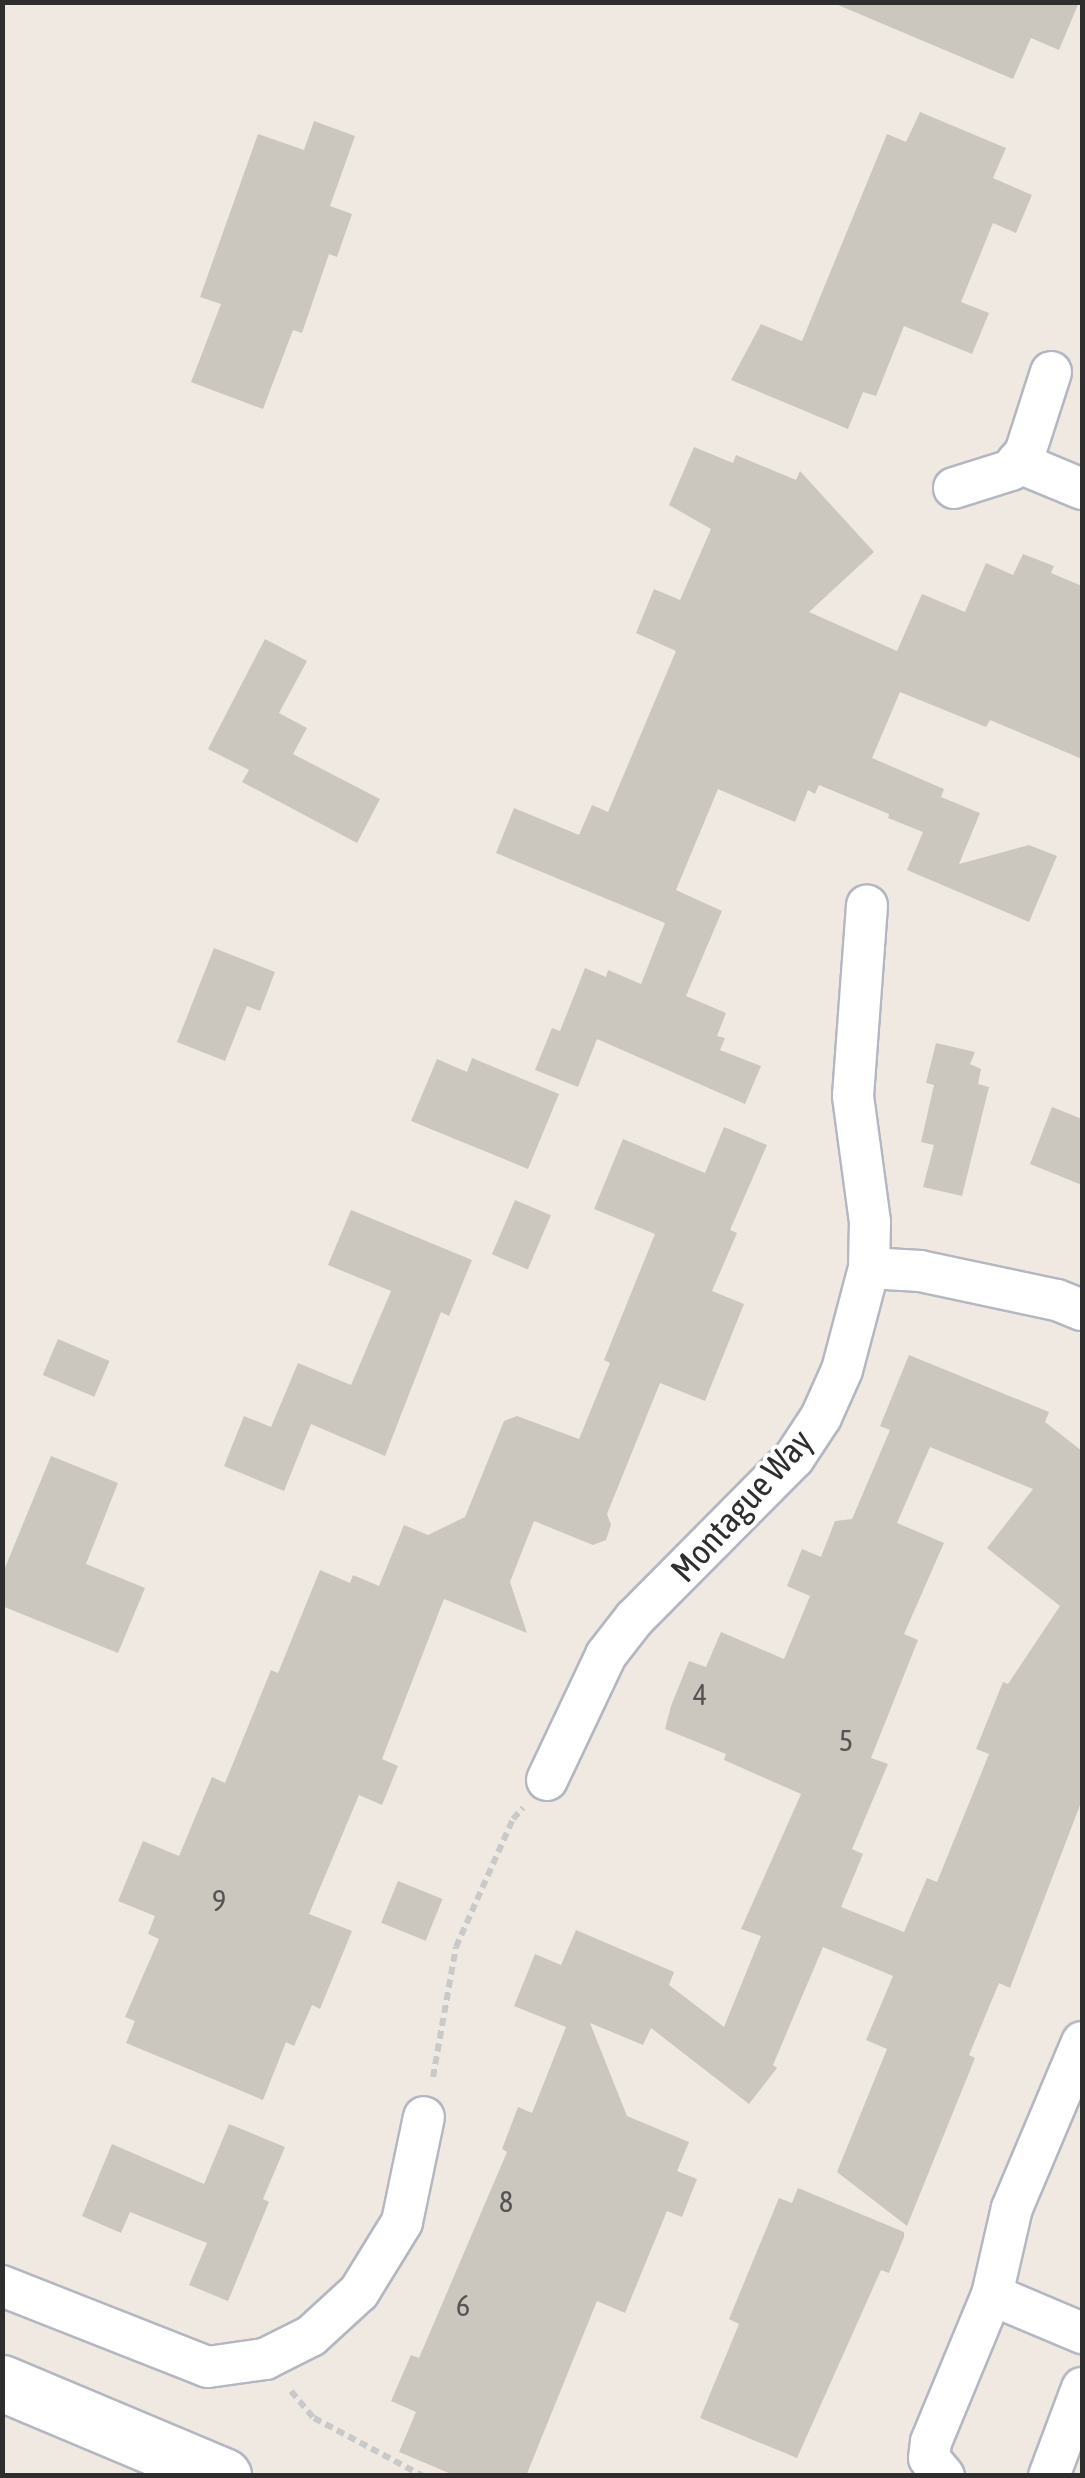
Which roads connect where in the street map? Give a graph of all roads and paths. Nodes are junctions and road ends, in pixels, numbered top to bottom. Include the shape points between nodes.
1 (1050, 372) dead end
2 (1017, 462) junction
3 (954, 488) dead end
4 (1082, 489) edge
5 (867, 906) dead end
6 (869, 1268) junction
7 (1082, 1310) edge
8 (547, 1780) joint
9 (1082, 2042) edge
10 (424, 2117) joint
11 (2, 2286) edge
12 (992, 2295) junction
13 (1082, 2334) edge
14 (265, 2359) junction
15 (2, 2382) edge
16 (1082, 2388) edge
17 (223, 2476) edge
18 (423, 2476) edge
19 (944, 2476) edge
20 (1049, 2476) edge

1 - 2 street
2 - 3 street via 1011,470
2 - 4 street
5 - 6 street, Montague Way via 853,1096 870,1222
6 - 7 street via 920,1271
6 - 8 street, Montague Way via 860,1316 821,1417 794,1458 606,1655
8 - 10 path via 513,1820 456,1947
9 - 12 street via 1012,2208
10 - 14 street via 402,2222 360,2292 311,2336
11 - 14 street via 208,2367
12 - 13 street
12 - 19 street via 932,2442 929,2458
14 - 18 path via 314,2418
15 - 17 main road
16 - 20 street

